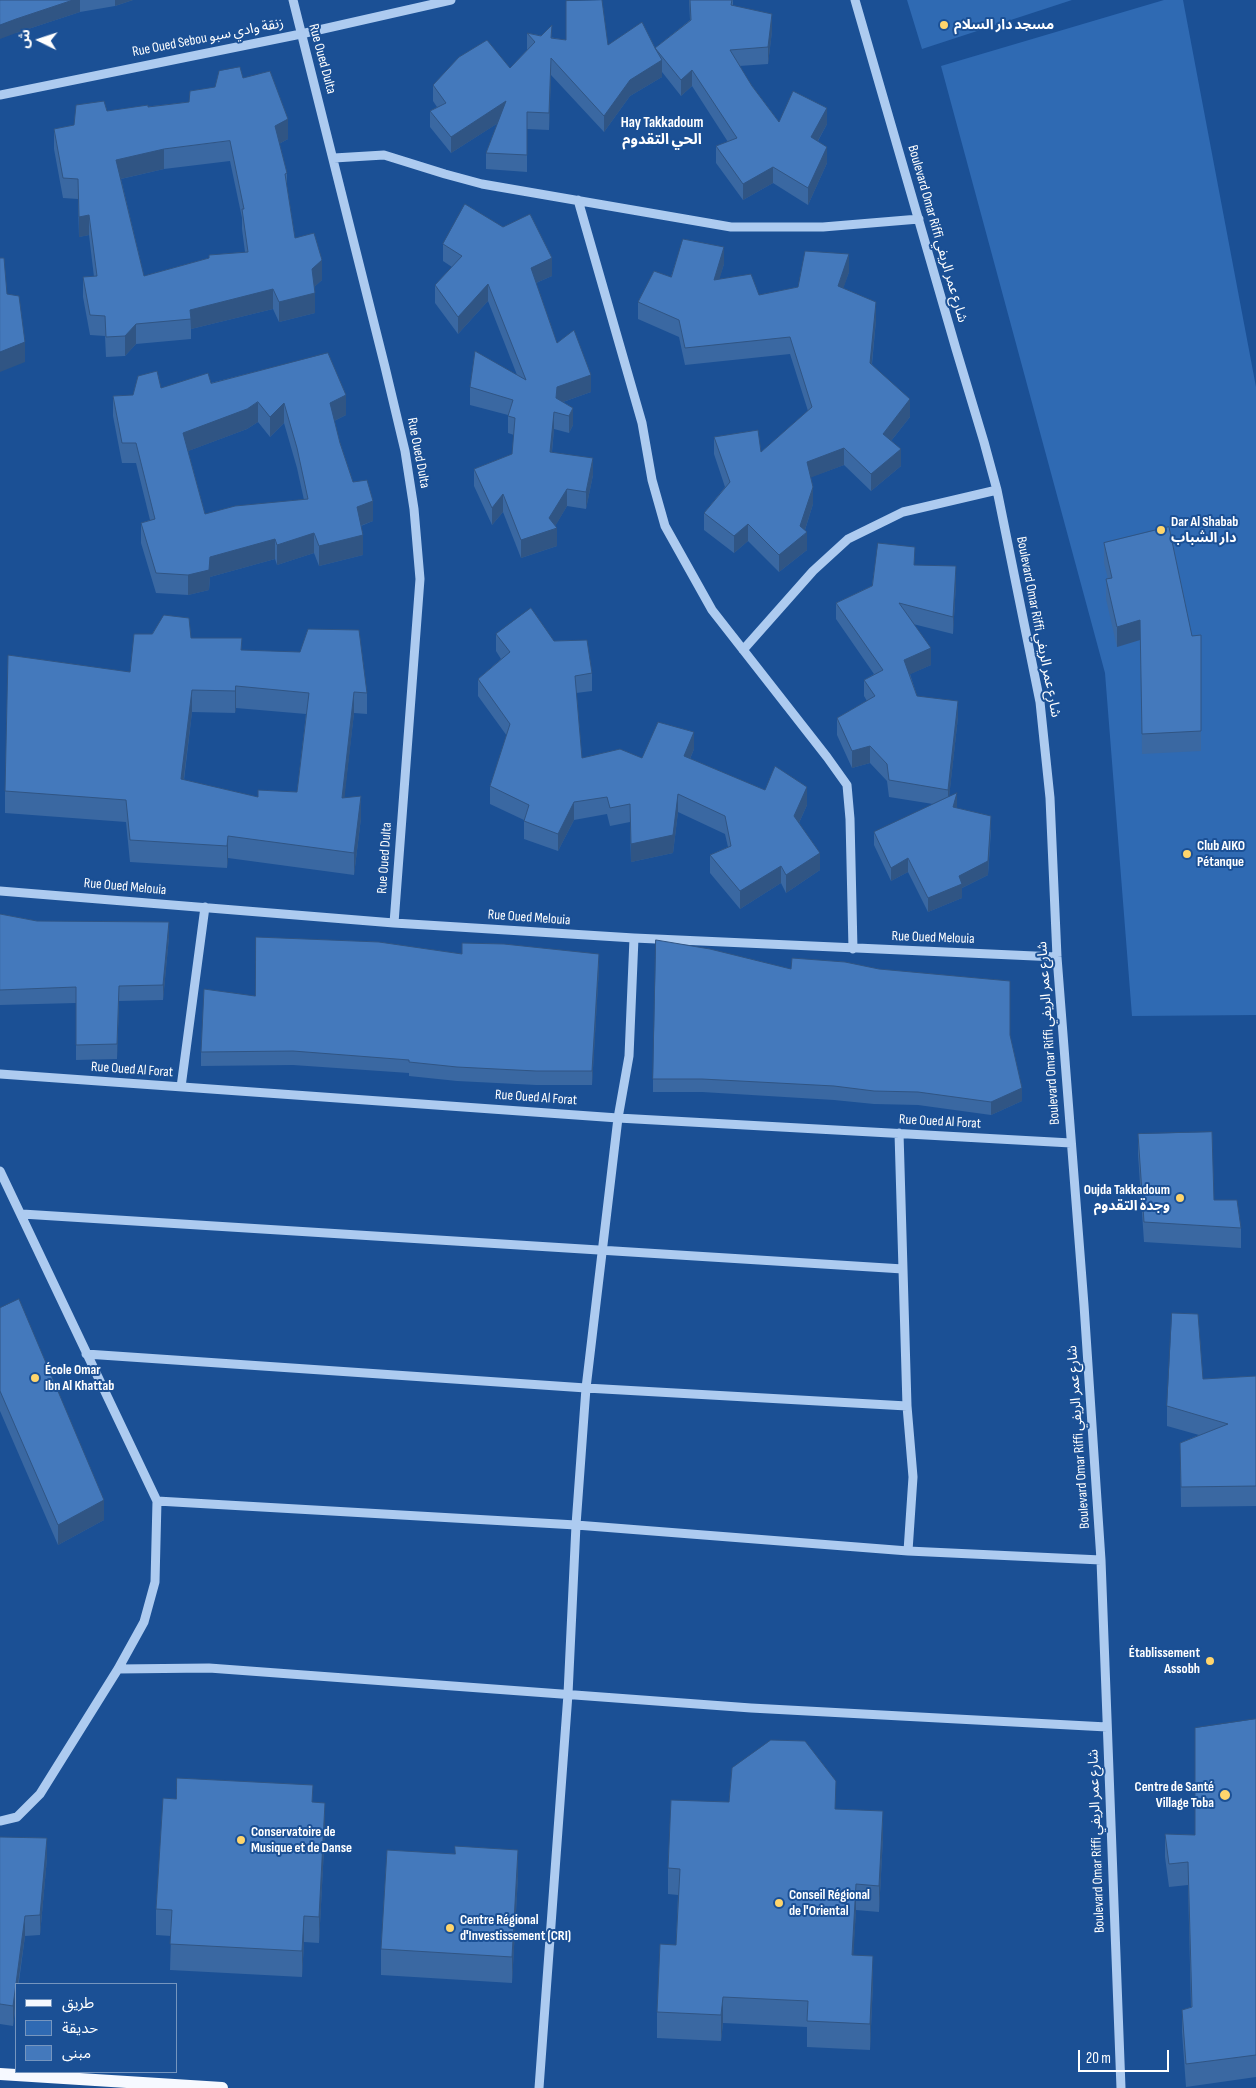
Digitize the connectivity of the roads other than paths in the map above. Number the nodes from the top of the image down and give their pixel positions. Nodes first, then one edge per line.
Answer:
1 (293, 0) edge
2 (451, 0) edge
3 (855, 0) edge
4 (302, 34) junction
5 (0, 95) edge
6 (334, 158) junction
7 (578, 200) junction
8 (919, 219) junction
9 (996, 490) junction
10 (743, 650) junction
11 (0, 891) edge
12 (205, 907) junction
13 (394, 923) junction
14 (634, 938) junction
15 (854, 948) junction
16 (1057, 957) junction
17 (0, 1074) edge
18 (181, 1087) junction
19 (618, 1118) junction
20 (899, 1134) junction
21 (1071, 1143) junction
22 (0, 1171) edge
23 (22, 1214) junction
24 (602, 1250) junction
25 (903, 1269) junction
26 (86, 1354) junction
27 (586, 1388) junction
28 (907, 1406) junction
29 (157, 1501) junction
30 (576, 1525) junction
31 (908, 1552) junction
32 (1101, 1560) junction
33 (118, 1669) junction
34 (568, 1694) junction
35 (1107, 1727) junction
36 (0, 1821) edge
37 (0, 2074) edge
38 (222, 2088) edge
39 (539, 2088) edge
40 (1121, 2088) edge

1 - 4 street, Rue Oued Dulta
2 - 4 street, Rue Oued Sebou زنقة وادي سبو
3 - 8 street, Boulevard Omar Riffi شارع عمر الريفي
4 - 5 street, Rue Oued Sebou زنقة وادي سبو
4 - 6 street, Rue Oued Dulta
6 - 7 street
6 - 13 street, Rue Oued Dulta
7 - 8 street
7 - 10 street
8 - 9 street, Boulevard Omar Riffi شارع عمر الريفي
9 - 10 street
9 - 16 street, Boulevard Omar Riffi شارع عمر الريفي
10 - 15 street
11 - 12 street, Rue Oued Melouia
12 - 13 street, Rue Oued Melouia
12 - 18 street
13 - 14 street, Rue Oued Melouia
14 - 15 street, Rue Oued Melouia
14 - 19 street
15 - 16 street, Rue Oued Melouia
16 - 21 street, Boulevard Omar Riffi شارع عمر الريفي
17 - 18 street, Rue Oued Al Forat
18 - 19 street, Rue Oued Al Forat
19 - 20 street, Rue Oued Al Forat
19 - 24 street
20 - 21 street, Rue Oued Al Forat
20 - 25 street
21 - 32 street, Boulevard Omar Riffi شارع عمر الريفي
22 - 23 street
23 - 24 street
23 - 26 street
24 - 25 street
24 - 27 street
25 - 28 street
26 - 27 street
26 - 29 street
27 - 28 street
27 - 30 street
28 - 31 street
29 - 30 street
29 - 33 street
30 - 31 street
30 - 34 street
31 - 32 street
32 - 35 street, Boulevard Omar Riffi شارع عمر الريفي
33 - 34 street
33 - 36 street
34 - 35 street
34 - 39 street
35 - 40 street, Boulevard Omar Riffi شارع عمر الريفي
37 - 38 main road

